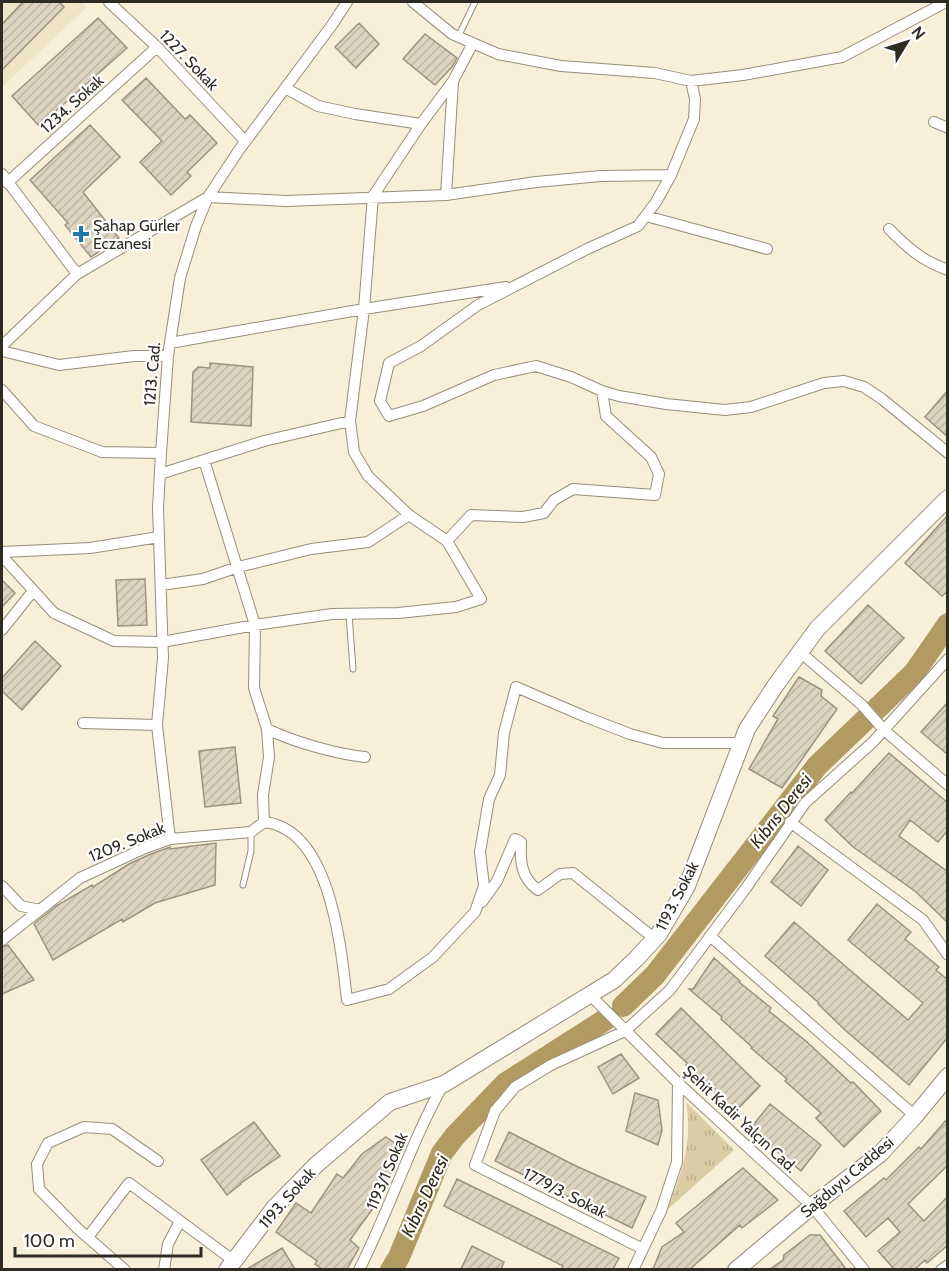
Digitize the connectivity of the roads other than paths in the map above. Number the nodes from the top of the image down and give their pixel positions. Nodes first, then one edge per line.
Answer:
1 (109, 2) edge
2 (347, 2) edge
3 (413, 2) edge
4 (476, 2) edge
5 (946, 2) edge
6 (935, 4) edge
7 (458, 37) junction
8 (474, 43) junction
9 (157, 47) junction
10 (453, 81) junction
11 (691, 81) junction
12 (285, 88) junction
13 (934, 122) dead end
14 (421, 124) junction
15 (948, 128) edge
16 (245, 141) junction
17 (671, 175) junction
18 (4, 179) edge
19 (446, 195) junction
20 (373, 196) junction
21 (208, 197) junction
22 (646, 216) junction
23 (889, 229) dead end
24 (767, 249) dead end
25 (948, 270) edge
26 (78, 274) junction
27 (515, 285) junction
28 (364, 309) junction
29 (170, 343) junction
30 (2, 349) edge
31 (168, 356) junction
32 (2, 390) edge
33 (602, 391) junction
34 (350, 421) junction
35 (161, 453) junction
36 (948, 453) edge
37 (204, 460) junction
38 (160, 474) junction
39 (948, 498) edge
40 (409, 515) junction
41 (159, 537) junction
42 (447, 541) junction
43 (2, 554) edge
44 (238, 567) junction
45 (161, 585) junction
46 (33, 591) junction
47 (349, 614) junction
48 (255, 625) junction
49 (2, 630) edge
50 (162, 642) junction
51 (800, 652) junction
52 (948, 658) edge
53 (353, 669) dead end
54 (83, 723) dead end
55 (157, 725) junction
56 (267, 729) junction
57 (883, 729) junction
58 (742, 743) junction
59 (365, 757) dead end
60 (948, 785) edge
61 (264, 822) junction
62 (790, 822) junction
63 (251, 832) junction
64 (170, 838) junction
65 (243, 885) dead end
66 (2, 886) edge
67 (40, 910) junction
68 (475, 912) junction
69 (710, 936) junction
70 (655, 939) junction
71 (2, 940) edge
72 (948, 955) edge
73 (590, 995) junction
74 (625, 1030) junction
75 (948, 1076) edge
76 (678, 1083) junction
77 (444, 1084) junction
78 (915, 1116) junction
79 (158, 1161) dead end
80 (812, 1206) junction
81 (180, 1221) junction
82 (88, 1237) junction
83 (643, 1249) junction
84 (230, 1265) edge
85 (948, 1265) edge
86 (125, 1269) edge
87 (164, 1269) edge
88 (359, 1269) edge
89 (633, 1269) edge
90 (736, 1269) edge
91 (864, 1269) edge
92 (941, 1269) edge

1 - 9 street, 1227. Sokak
2 - 12 street, 1213. Cad.
3 - 7 street
4 - 7 lane
5 - 6 street
6 - 11 street
7 - 8 street
8 - 10 street
8 - 11 street
9 - 16 street, 1227. Sokak
9 - 18 street, 1234. Sokak
10 - 14 street
10 - 19 street
11 - 17 street
12 - 14 street
12 - 16 street, 1213. Cad.
13 - 15 street
14 - 20 street
16 - 21 street, 1213. Cad.
17 - 19 street
17 - 22 street
18 - 26 street
19 - 20 street
20 - 21 street
20 - 28 street
21 - 26 street
21 - 29 street, 1213. Cad.
22 - 24 street
22 - 27 street
23 - 25 street
26 - 30 street
27 - 28 street
27 - 33 street
28 - 29 street
28 - 34 street
29 - 31 street, 1213. Cad.
30 - 31 street
31 - 35 street, 1213. Cad.
32 - 35 street
33 - 36 street
33 - 42 street
34 - 37 street
34 - 40 street
35 - 38 street, 1213. Cad.
37 - 38 street
37 - 44 street
38 - 41 street, 1213. Cad.
39 - 51 street, 1193. Sokak
40 - 42 street
40 - 44 street
41 - 43 street
41 - 45 street, 1213. Cad.
42 - 47 street
43 - 46 street
44 - 45 street
44 - 48 street
45 - 50 street, 1213. Cad.
46 - 49 street
46 - 50 street
47 - 48 street
47 - 53 lane
48 - 50 street
48 - 56 street
50 - 55 street, 1213. Cad.
51 - 57 street
51 - 58 street, 1193. Sokak
52 - 57 street
54 - 55 street
55 - 64 street, 1213. Cad.
56 - 59 street
56 - 61 street
57 - 60 street
57 - 62 street
58 - 68 street
58 - 70 street, 1193. Sokak
61 - 63 street
61 - 68 street
62 - 69 street
62 - 72 street
63 - 64 street, 1209. Sokak
63 - 65 lane
64 - 67 street, 1209. Sokak
66 - 67 street
67 - 71 street, 1209. Sokak
68 - 70 street
69 - 74 street
69 - 78 street
70 - 73 street, 1193. Sokak
73 - 74 street, Şehit Kadir Yalçın Cad.
73 - 77 street, 1193. Sokak
74 - 76 street, Şehit Kadir Yalçın Cad.
74 - 83 street, 1779/3. Sokak
75 - 78 street, Sağduyu Caddesi
76 - 80 street, Şehit Kadir Yalçın Cad.
76 - 83 street
77 - 84 street, 1193. Sokak
77 - 88 street, 1193/1 Sokak
78 - 80 street, Sağduyu Caddesi
79 - 82 street
80 - 90 street, Sağduyu Caddesi
80 - 91 street, Şehit Kadir Yalçın Cad.
81 - 82 street
81 - 84 street
81 - 87 street
82 - 86 street
83 - 89 street
85 - 92 street

